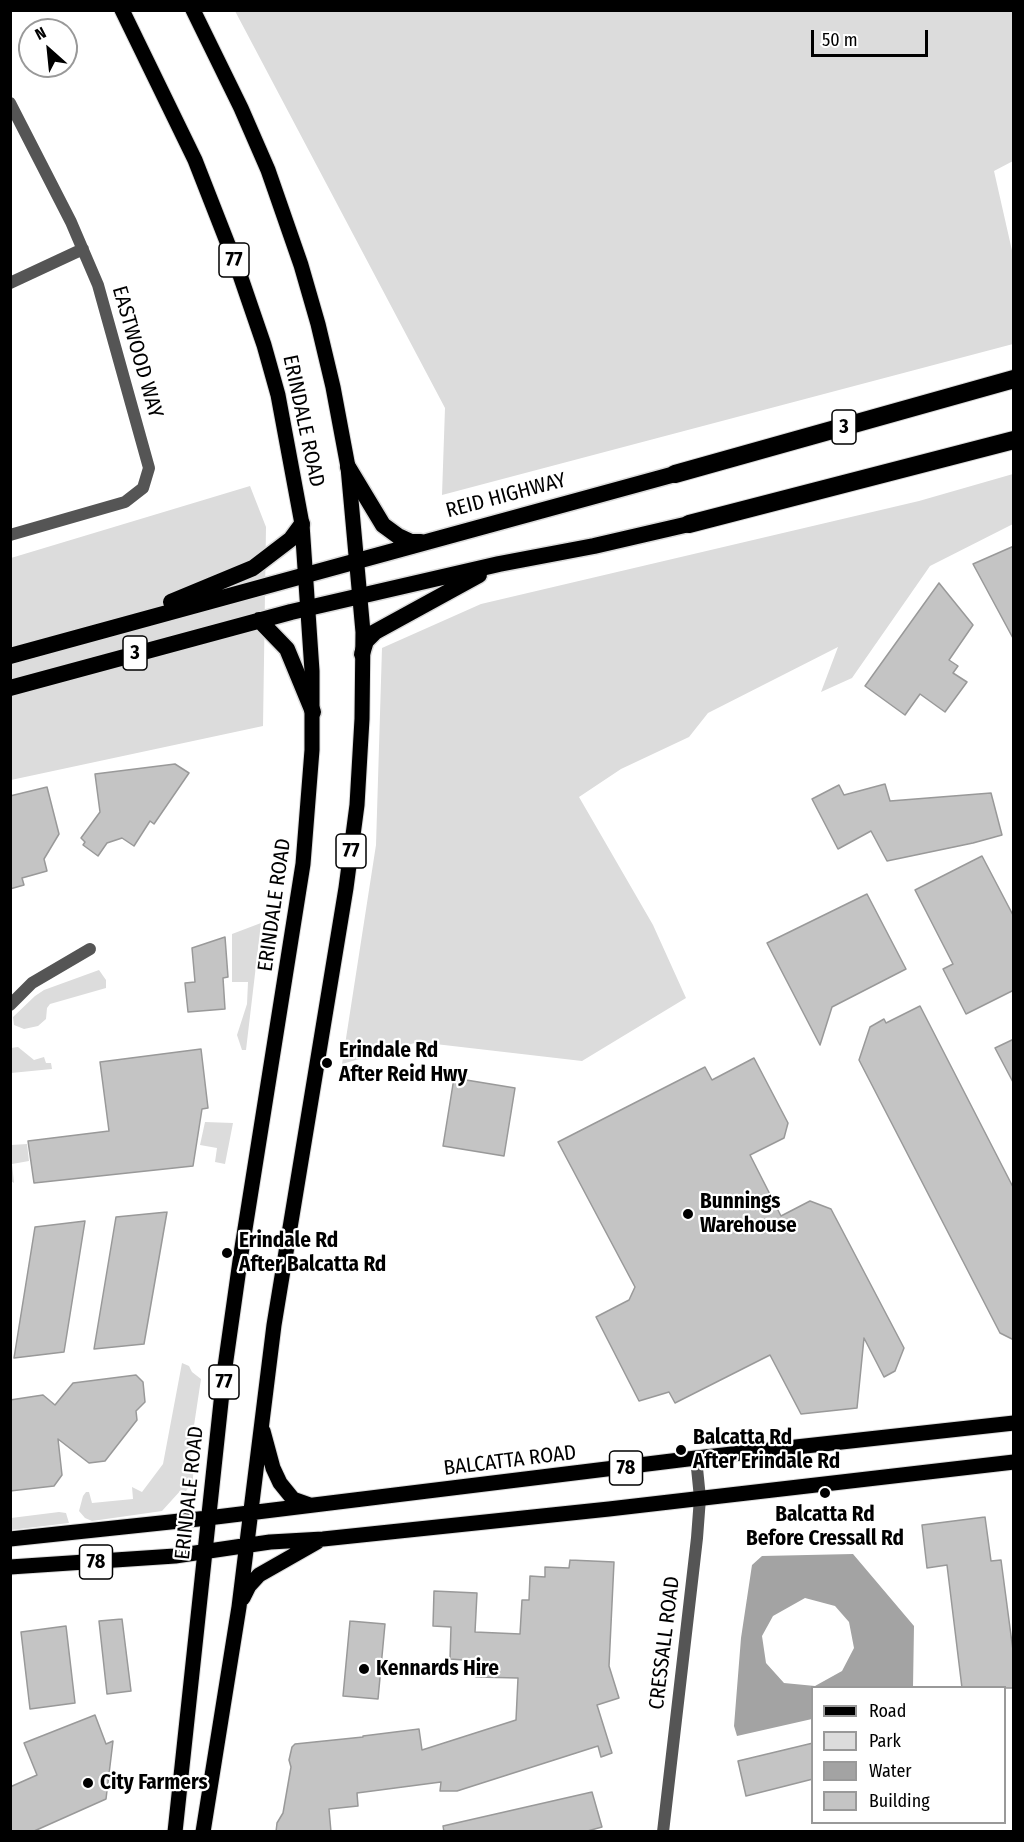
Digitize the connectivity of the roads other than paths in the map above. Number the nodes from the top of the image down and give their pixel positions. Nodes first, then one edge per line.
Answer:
1 (122, 10) edge
2 (194, 10) edge
3 (10, 103) edge
4 (83, 249) junction
5 (10, 283) edge
6 (1014, 379) edge
7 (1014, 440) edge
8 (348, 467) junction
9 (675, 474) joint
10 (302, 524) junction
11 (689, 524) joint
12 (10, 535) edge
13 (421, 543) junction
14 (356, 562) junction
15 (499, 564) junction
16 (307, 575) junction
17 (360, 595) junction
18 (309, 607) junction
19 (259, 620) junction
20 (115, 626) junction
21 (362, 654) junction
22 (10, 656) edge
23 (10, 688) edge
24 (313, 712) junction
25 (90, 949) dead end
26 (10, 1005) edge
27 (1014, 1423) edge
28 (261, 1425) junction
29 (696, 1458) junction
30 (1014, 1462) edge
31 (700, 1498) junction
32 (310, 1506) junction
33 (250, 1513) junction
34 (208, 1518) junction
35 (10, 1539) edge
36 (323, 1539) junction
37 (246, 1545) junction
38 (205, 1552) junction
39 (10, 1567) edge
40 (239, 1607) junction
41 (175, 1832) edge
42 (203, 1832) edge
43 (663, 1832) edge

1 - 10 main road, ERINDALE ROAD / 77
2 - 8 main road, ERINDALE ROAD / 77
3 - 4 street, EASTWOOD WAY
4 - 5 street
4 - 12 street, EASTWOOD WAY
6 - 9 highway, REID HIGHWAY / 3
7 - 11 highway, 3
8 - 13 highway
8 - 14 main road, ERINDALE ROAD / 77
9 - 13 highway, REID HIGHWAY / 3
10 - 16 main road, ERINDALE ROAD / 77
10 - 20 highway
11 - 15 highway, 3
13 - 14 highway, REID HIGHWAY / 3
14 - 16 highway, REID HIGHWAY / 3
14 - 17 main road, ERINDALE ROAD / 77
15 - 17 highway, 3
15 - 21 highway
16 - 18 main road, ERINDALE ROAD / 77
16 - 20 highway, REID HIGHWAY / 3
17 - 18 highway, 3
17 - 21 main road, ERINDALE ROAD / 77
18 - 19 highway, 3
18 - 24 main road, ERINDALE ROAD / 77
19 - 23 highway, 3
19 - 24 highway
20 - 22 highway, REID HIGHWAY / 3
21 - 28 main road, ERINDALE ROAD / 77
24 - 34 main road, ERINDALE ROAD / 77
25 - 26 street
27 - 29 main road, BALCATTA ROAD / 78
28 - 32 main road
28 - 33 main road, ERINDALE ROAD / 77
29 - 31 street, CRESSALL ROAD
29 - 32 main road, BALCATTA ROAD / 78
30 - 31 main road, 78
31 - 36 main road, 78
31 - 43 street, CRESSALL ROAD
32 - 33 main road, BALCATTA ROAD / 78
33 - 34 main road, BALCATTA ROAD / 78
33 - 37 main road, ERINDALE ROAD / 77
34 - 35 main road, BALCATTA ROAD
34 - 38 main road, ERINDALE ROAD / 77
36 - 37 main road, 78
36 - 40 main road
37 - 38 main road, 78
37 - 40 main road, ERINDALE ROAD / 77
38 - 39 main road, 78
38 - 41 main road, ERINDALE ROAD / 77
40 - 42 main road, ERINDALE ROAD / 77

